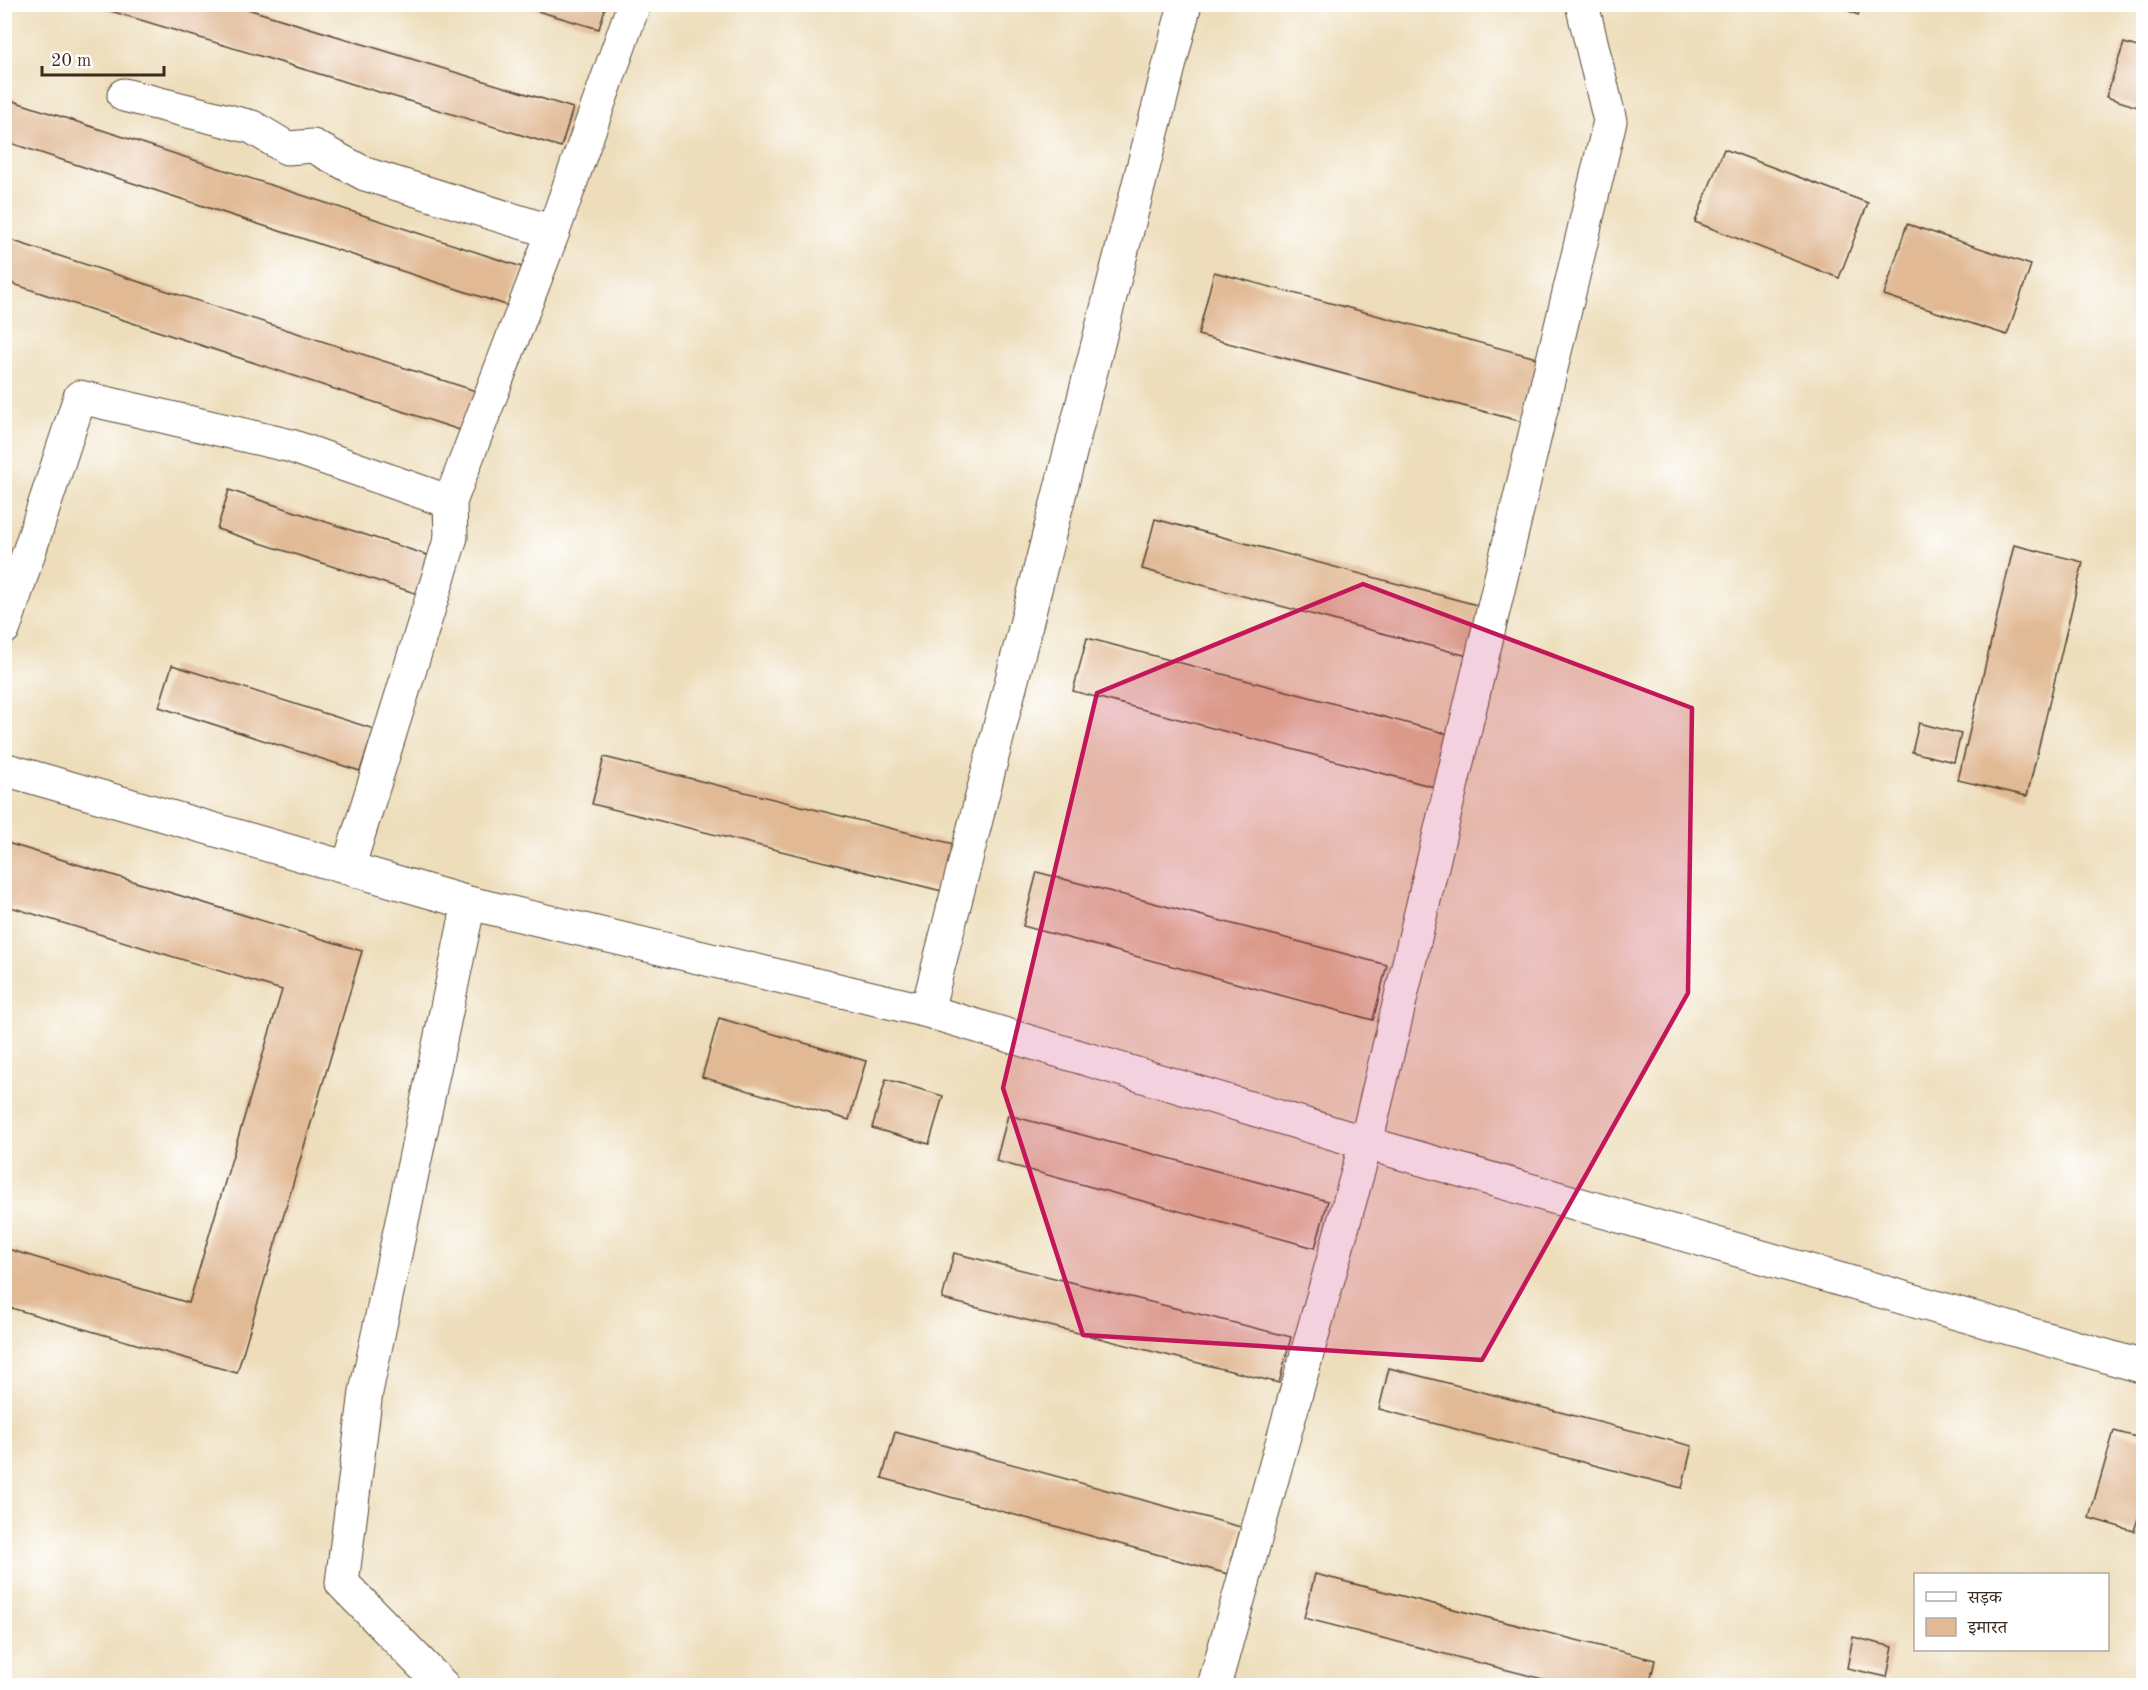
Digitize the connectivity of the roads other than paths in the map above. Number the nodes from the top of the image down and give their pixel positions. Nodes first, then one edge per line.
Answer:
1 (634, 4) edge
2 (1185, 4) edge
3 (1582, 4) edge
4 (124, 95) dead end
5 (553, 232) junction
6 (450, 502) junction
7 (4, 628) edge
8 (4, 769) edge
9 (348, 868) junction
10 (469, 903) junction
11 (927, 1011) junction
12 (1366, 1143) junction
13 (2144, 1366) edge
14 (443, 1686) edge
15 (1214, 1686) edge

1 - 5 street
2 - 11 street
3 - 12 street
4 - 5 street
5 - 6 street
6 - 7 street
6 - 9 street
8 - 9 street
9 - 10 street
10 - 11 street
10 - 14 street
11 - 12 street
12 - 13 street
12 - 15 street

